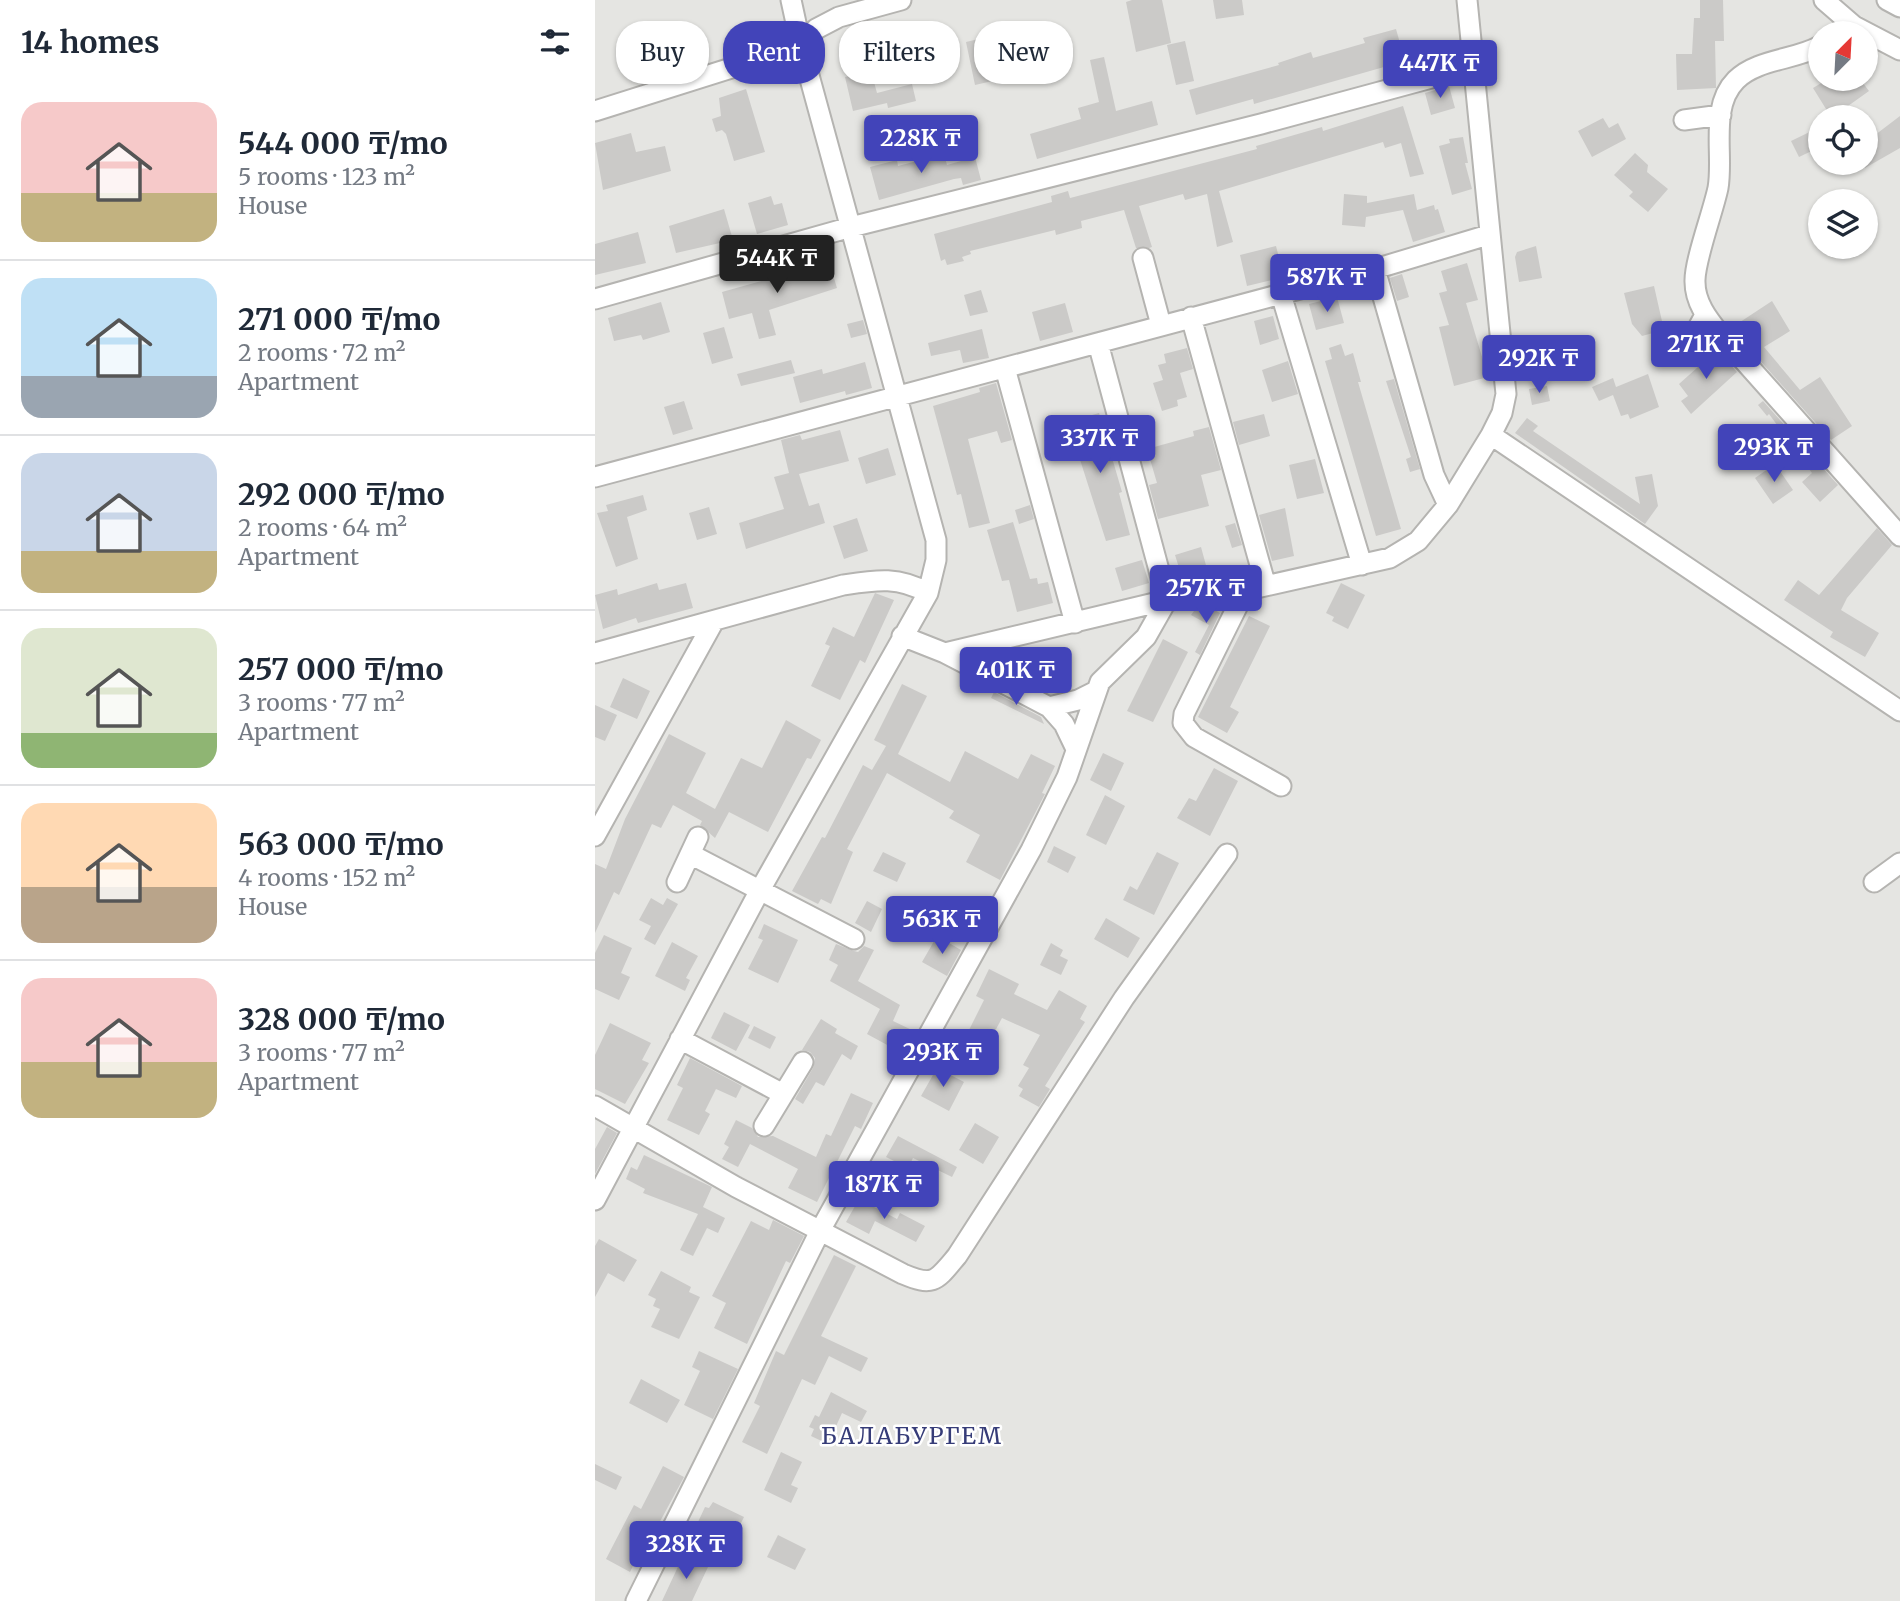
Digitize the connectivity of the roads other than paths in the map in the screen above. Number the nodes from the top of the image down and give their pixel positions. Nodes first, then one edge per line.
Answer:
1 (791, 0) edge
2 (901, 0) edge
3 (1467, 0) edge
4 (1824, 0) edge
5 (1887, 0) edge
6 (1900, 7) edge
7 (796, 21) edge
8 (1841, 21) edge
9 (825, 24) edge
10 (1878, 41) edge
11 (1808, 50) edge
12 (1900, 50) edge
13 (1472, 67) junction
14 (723, 71) edge
15 (811, 84) edge
16 (595, 111) edge
17 (1721, 115) junction
18 (1684, 120) dead end
19 (851, 227) junction
20 (1488, 235) junction
21 (1143, 258) dead end
22 (1375, 270) junction
23 (1281, 295) junction
24 (595, 299) edge
25 (1705, 315) junction
26 (1191, 317) junction
27 (1161, 326) junction
28 (1098, 343) junction
29 (1684, 353) dead end
30 (1005, 368) junction
31 (898, 396) junction
32 (1491, 435) junction
33 (595, 477) edge
34 (1448, 505) junction
35 (1900, 536) edge
36 (1362, 565) junction
37 (1265, 583) junction
38 (1245, 591) junction
39 (928, 593) junction
40 (1167, 600) junction
41 (714, 621) junction
42 (1075, 623) junction
43 (902, 636) junction
44 (595, 653) edge
45 (945, 653) junction
46 (1096, 691) junction
47 (1049, 706) junction
48 (1900, 711) edge
49 (1076, 750) junction
50 (1281, 786) dead end
51 (595, 836) edge
52 (1227, 854) dead end
53 (1900, 863) edge
54 (677, 882) dead end
55 (1874, 882) dead end
56 (760, 890) junction
57 (854, 939) dead end
58 (680, 1039) junction
59 (803, 1062) dead end
60 (783, 1094) junction
61 (595, 1106) edge
62 (633, 1125) junction
63 (764, 1126) dead end
64 (595, 1200) edge
65 (821, 1230) junction
66 (636, 1601) edge

1 - 7 street
2 - 9 street
3 - 13 street
4 - 8 street
5 - 6 street
10 - 12 street
11 - 17 street
13 - 19 street
13 - 20 street
14 - 16 street
15 - 19 street
17 - 18 street
17 - 25 street
19 - 24 street
19 - 31 street
20 - 22 street
20 - 32 street
21 - 27 street
22 - 23 street
22 - 34 street
23 - 26 street
23 - 36 street
25 - 29 street
25 - 35 street
26 - 27 street
26 - 37 street
27 - 28 street
28 - 30 street
28 - 40 street
30 - 31 street
30 - 42 street
31 - 33 street
31 - 39 street
32 - 34 street
32 - 48 street
34 - 36 street
36 - 37 street
37 - 38 street
38 - 40 street
38 - 50 street
39 - 41 street
39 - 43 street
40 - 42 street
40 - 46 street
41 - 44 street
41 - 51 street
42 - 45 street
43 - 45 street
43 - 56 street
45 - 47 street
46 - 47 street
46 - 49 street
47 - 49 street
49 - 65 street
52 - 65 street
53 - 55 street
54 - 56 street
56 - 57 street
56 - 58 street
58 - 60 street
58 - 62 street
59 - 60 street
60 - 63 street
61 - 62 street
62 - 64 street
62 - 65 street
65 - 66 street

